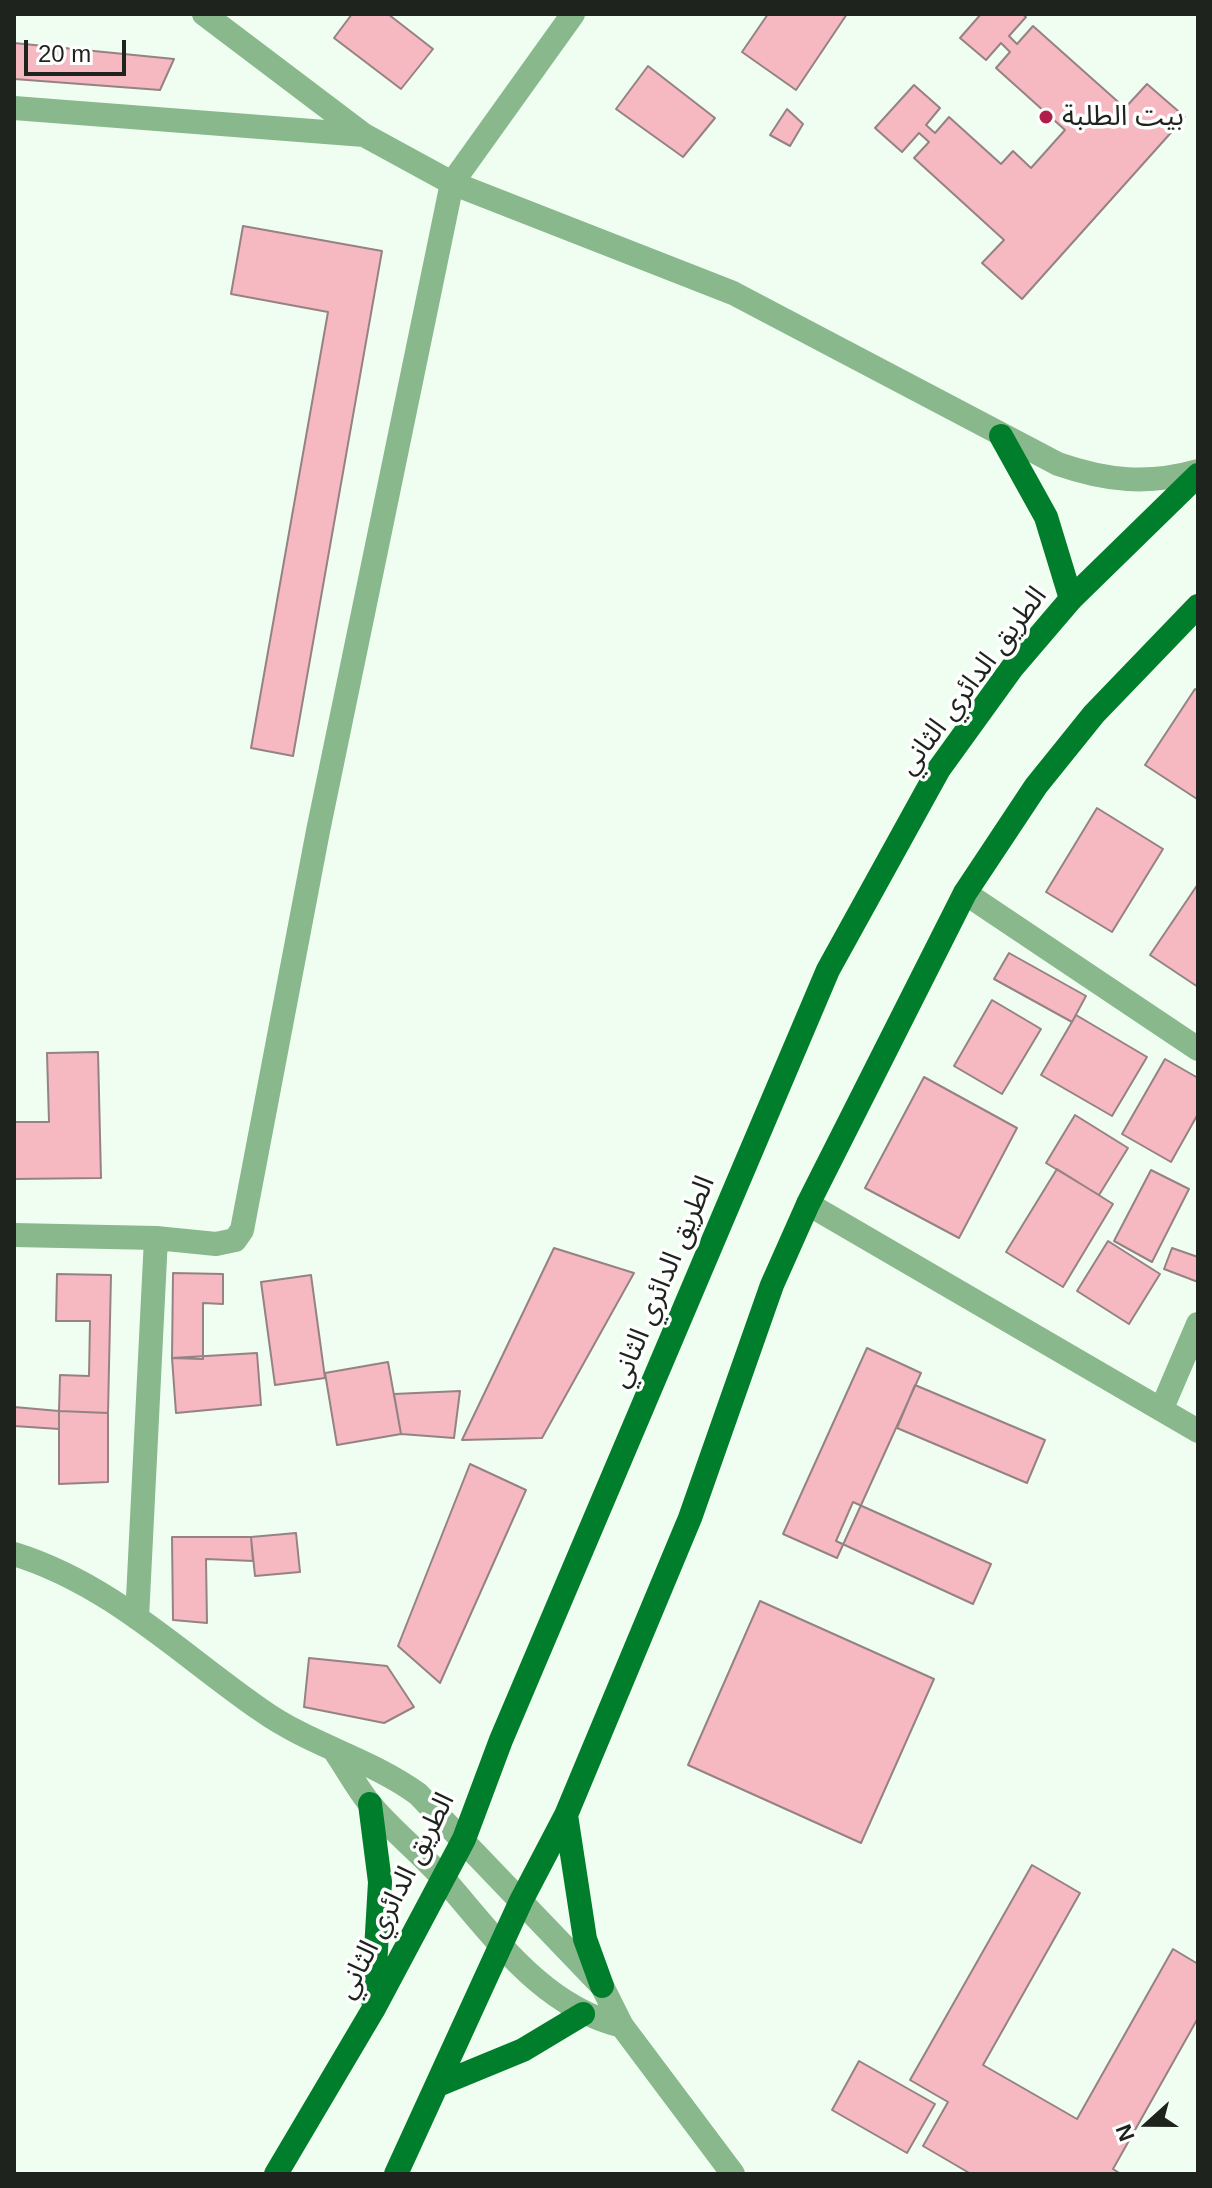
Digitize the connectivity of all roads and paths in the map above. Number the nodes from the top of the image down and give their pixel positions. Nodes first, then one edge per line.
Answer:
1 (204, 14) edge
2 (573, 14) edge
3 (14, 108) edge
4 (364, 135) junction
5 (452, 183) junction
6 (1001, 436) junction
7 (1198, 473) edge
8 (1071, 599) junction
9 (1194, 615) edge
10 (965, 893) junction
11 (1198, 1049) edge
12 (808, 1204) junction
13 (14, 1235) edge
14 (156, 1238) junction
15 (1198, 1324) edge
16 (1162, 1408) junction
17 (1198, 1431) edge
18 (14, 1554) edge
19 (137, 1618) junction
20 (336, 1753) junction
21 (370, 1804) junction
22 (566, 1815) junction
23 (464, 1839) junction
24 (443, 1878) junction
25 (521, 1901) junction
26 (500, 1946) junction
27 (602, 1986) junction
28 (373, 2010) junction
29 (583, 2014) junction
30 (622, 2026) junction
31 (438, 2085) junction
32 (276, 2174) edge
33 (396, 2174) edge
34 (733, 2174) edge

1 - 4 street
2 - 5 street
3 - 4 street
4 - 5 street
5 - 6 street
5 - 14 street
6 - 7 street
6 - 8 main road
7 - 8 main road, الطريق الدائري الثاني
8 - 23 main road, الطريق الدائري الثاني
9 - 10 main road
10 - 11 street
10 - 12 main road
12 - 16 street
12 - 22 main road
13 - 14 street
14 - 19 street
15 - 16 street
16 - 17 street
18 - 19 street
19 - 20 street
20 - 21 street
20 - 23 street
21 - 24 street
21 - 28 main road
22 - 25 main road
22 - 27 main road
23 - 24 main road, الطريق الدائري الثاني
23 - 25 street
24 - 26 street
24 - 28 main road, الطريق الدائري الثاني
25 - 26 main road
25 - 27 street
26 - 29 street
26 - 31 main road
27 - 30 street
28 - 32 main road, الطريق الدائري الثاني
29 - 30 street
29 - 31 main road
30 - 34 street
31 - 33 main road

